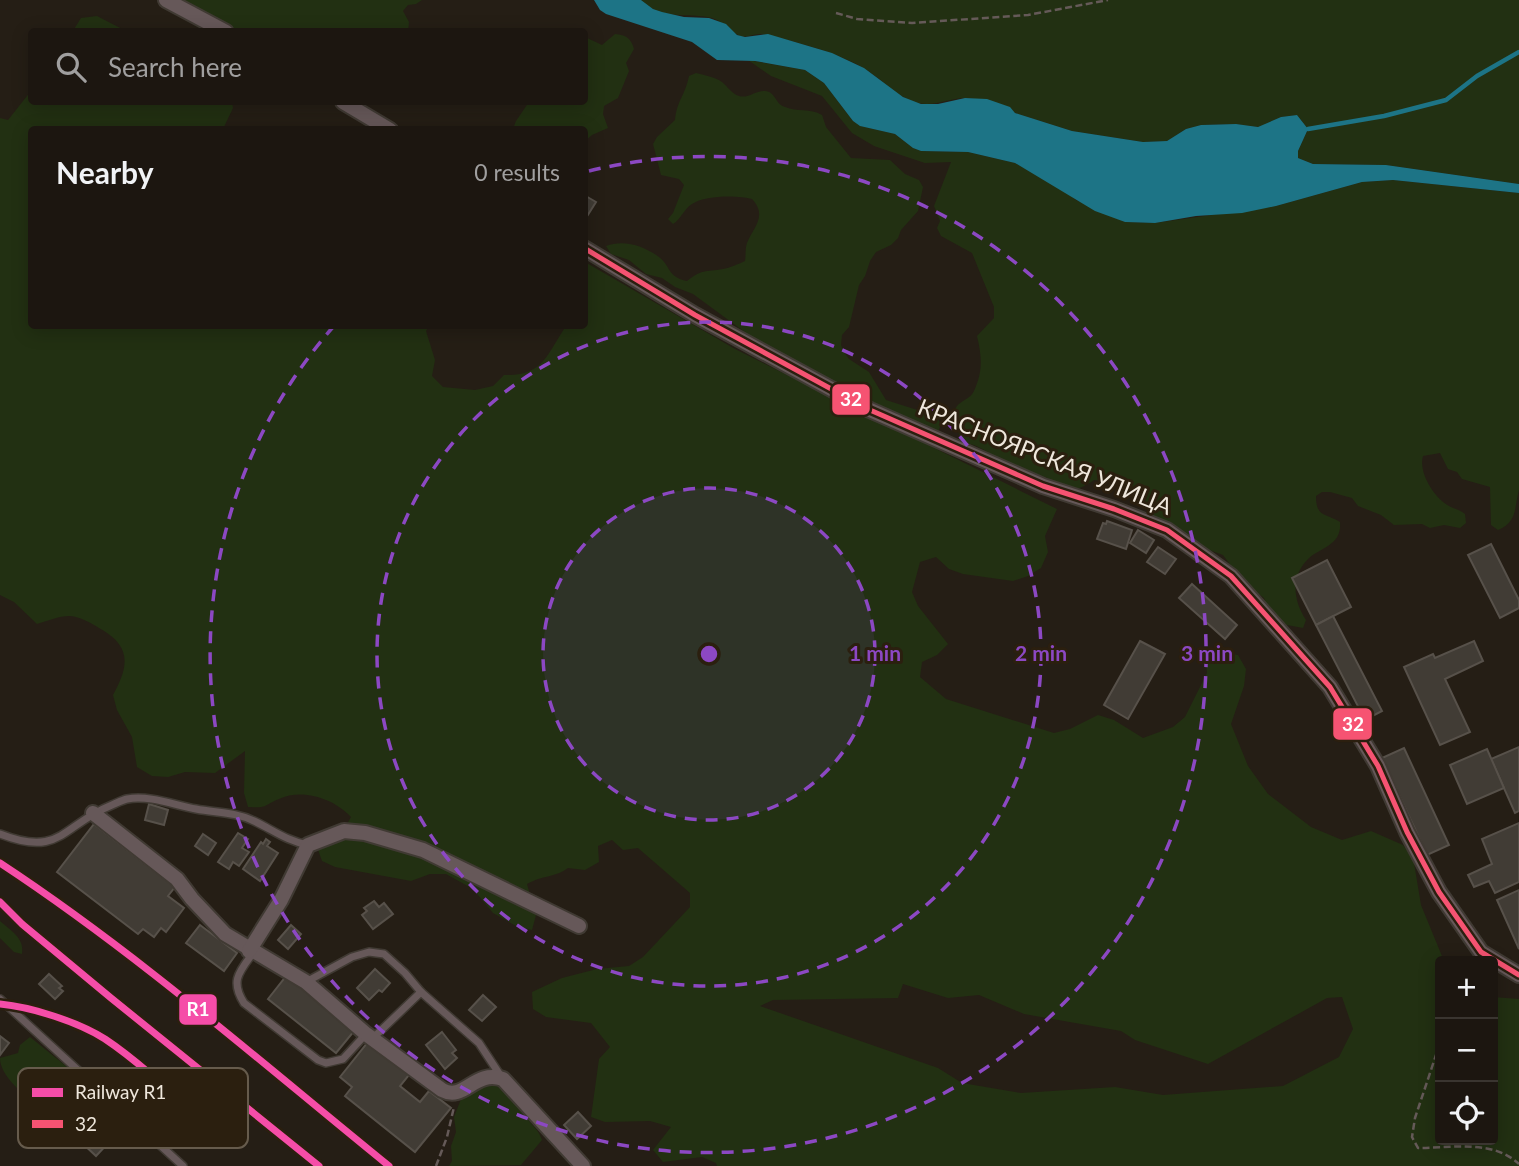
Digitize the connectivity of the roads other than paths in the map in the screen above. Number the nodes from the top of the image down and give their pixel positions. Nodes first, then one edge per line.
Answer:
1 (166, 0) edge
2 (218, 28) edge
3 (348, 105) edge
4 (383, 126) edge
5 (588, 249) edge
6 (93, 813) junction
7 (0, 834) edge
8 (308, 845) junction
9 (579, 926) dead end
10 (251, 952) junction
11 (1519, 975) edge
12 (306, 982) junction
13 (421, 992) junction
14 (0, 999) edge
15 (370, 1036) junction
16 (76, 1068) edge
17 (503, 1079) junction
18 (163, 1148) edge
19 (183, 1166) edge
20 (583, 1166) edge

1 - 2 street
3 - 4 street
5 - 11 street, КРАСНОЯРСКАЯ УЛИЦА
6 - 7 lane
6 - 8 lane
6 - 10 street
8 - 9 street
8 - 10 street
10 - 12 street
10 - 15 lane
12 - 13 lane
12 - 15 street
13 - 15 lane
13 - 17 lane
14 - 16 lane
15 - 17 street
17 - 20 street
18 - 19 lane

